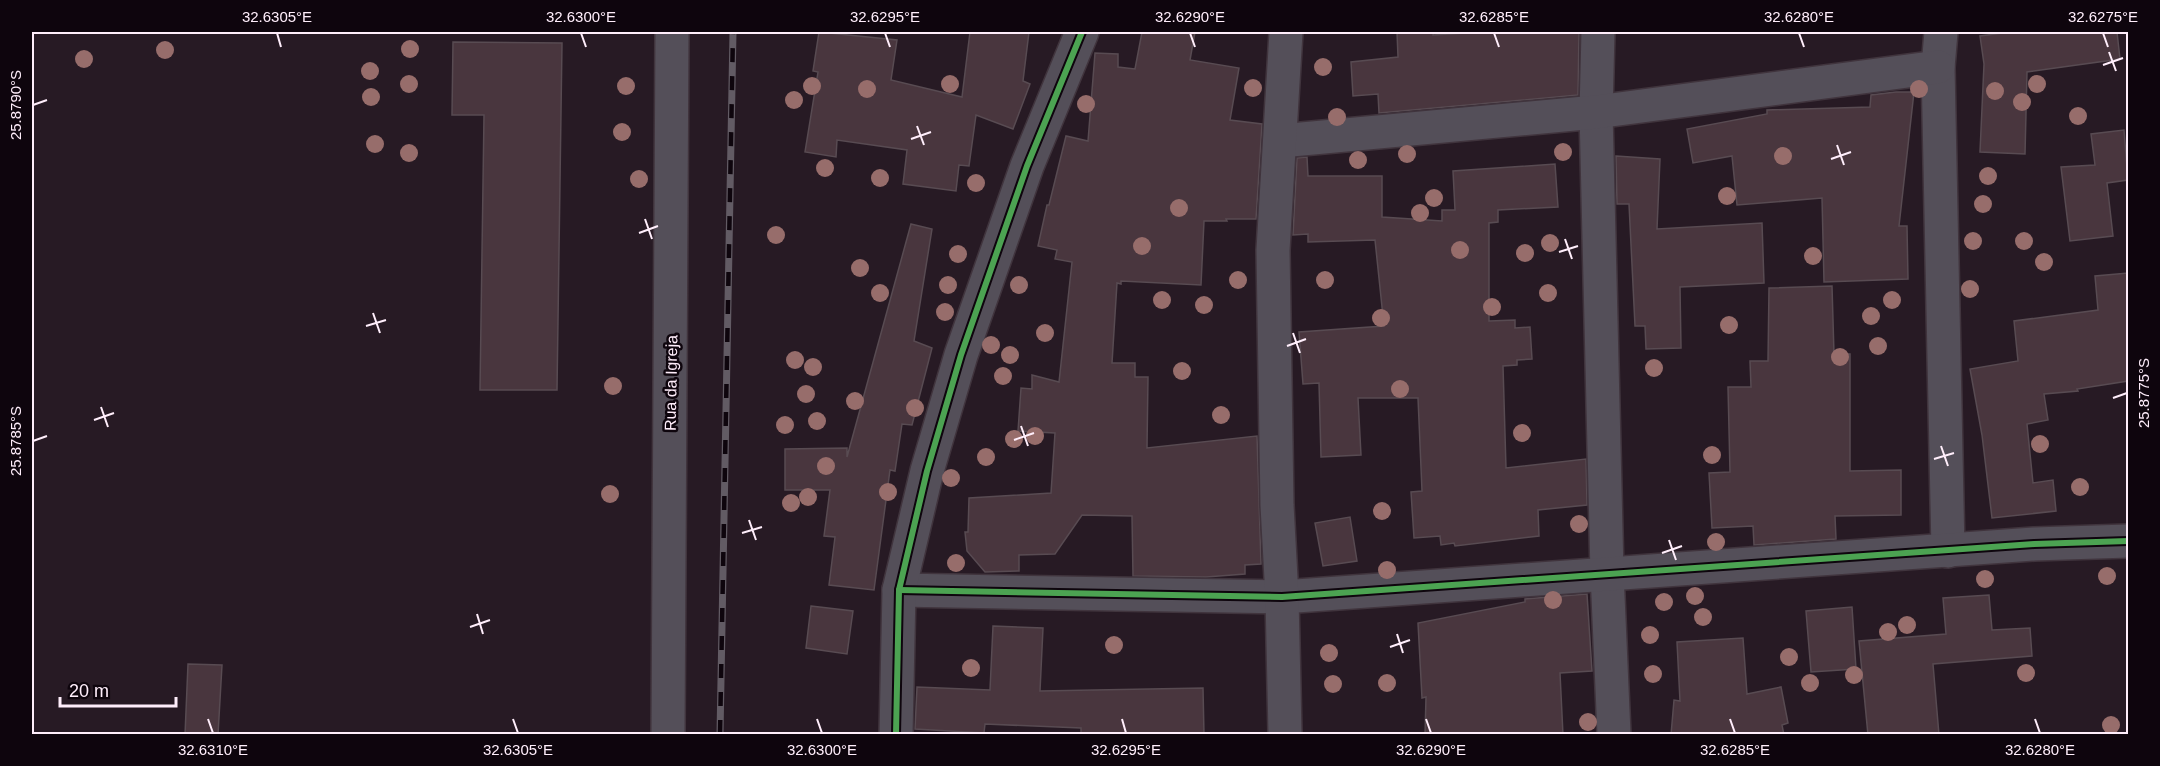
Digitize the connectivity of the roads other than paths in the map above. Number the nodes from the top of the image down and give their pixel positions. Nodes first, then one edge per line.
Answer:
1 (672, 32) edge
2 (1082, 32) edge
3 (1287, 32) edge
4 (1598, 32) edge
5 (1941, 32) edge
6 (1938, 67) junction
7 (1596, 112) junction
8 (1280, 141) junction
9 (2128, 541) edge
10 (1948, 551) junction
11 (1607, 573) junction
12 (899, 590) junction
13 (1282, 597) junction
14 (668, 735) edge
15 (896, 735) edge
16 (1286, 735) edge
17 (1614, 735) edge

1 - 14 street, Rua da Igreja
2 - 12 street
3 - 8 street
4 - 7 street
5 - 6 street
6 - 7 street
6 - 10 street
7 - 8 street
7 - 11 street
8 - 13 street
9 - 10 street
10 - 11 street
11 - 13 street
11 - 17 street
12 - 13 street
12 - 15 street
13 - 16 street

